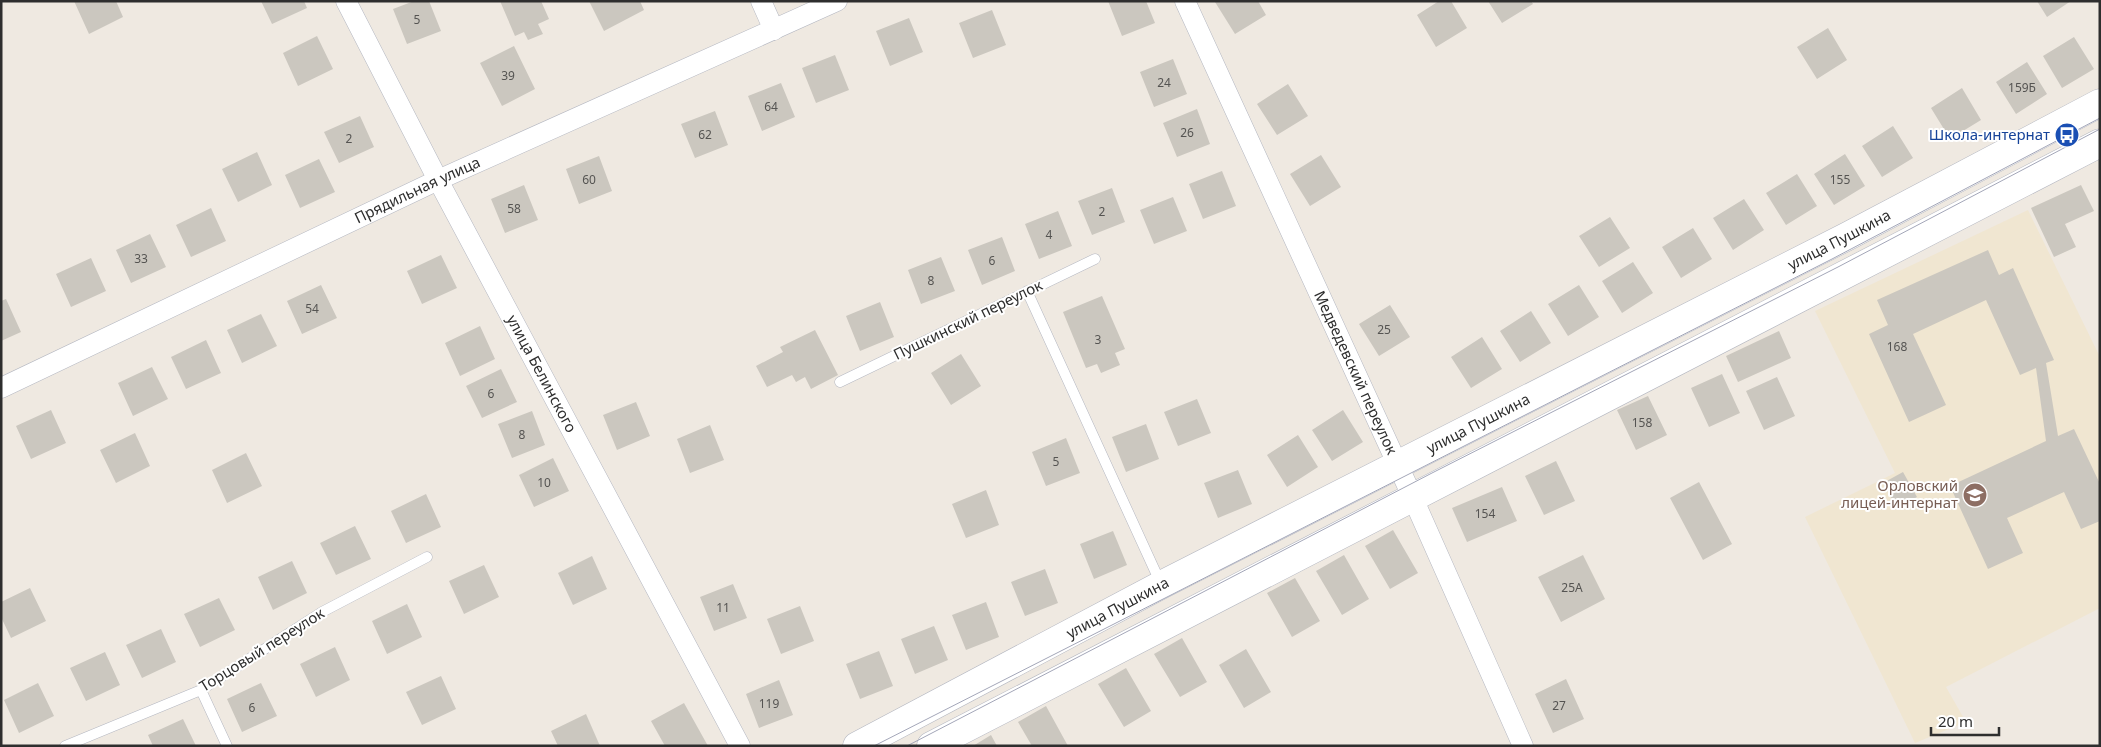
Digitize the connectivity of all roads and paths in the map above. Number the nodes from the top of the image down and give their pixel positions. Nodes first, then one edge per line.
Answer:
1 (346, 1) edge
2 (761, 1) edge
3 (837, 1) edge
4 (1185, 1) edge
5 (774, 30) junction
6 (2100, 103) edge
7 (2100, 143) edge
8 (438, 180) junction
9 (1095, 258) dead end
10 (1027, 291) junction
11 (840, 382) dead end
12 (1, 388) edge
13 (1397, 464) junction
14 (1412, 496) junction
15 (427, 557) dead end
16 (1161, 585) junction
17 (201, 690) junction
18 (65, 746) edge
19 (227, 746) edge
20 (740, 746) edge
21 (857, 746) edge
22 (931, 746) edge
23 (1523, 746) edge

1 - 8 street, улица Белинского
2 - 5 street
3 - 5 street, Прядильная улица
4 - 13 street, Медведевский переулок
5 - 8 street, Прядильная улица
6 - 13 main road, улица Пушкина
7 - 14 main road
8 - 12 street, Прядильная улица
8 - 20 street, улица Белинского
9 - 10 lane, Пушкинский переулок
10 - 11 lane, Пушкинский переулок
10 - 16 lane
13 - 14 street, Медведевский переулок
13 - 16 main road, улица Пушкина
14 - 22 main road
14 - 23 street, Медведевский переулок
15 - 17 lane, Торцовый переулок
16 - 21 main road, улица Пушкина
17 - 18 lane, Торцовый переулок
17 - 19 lane

